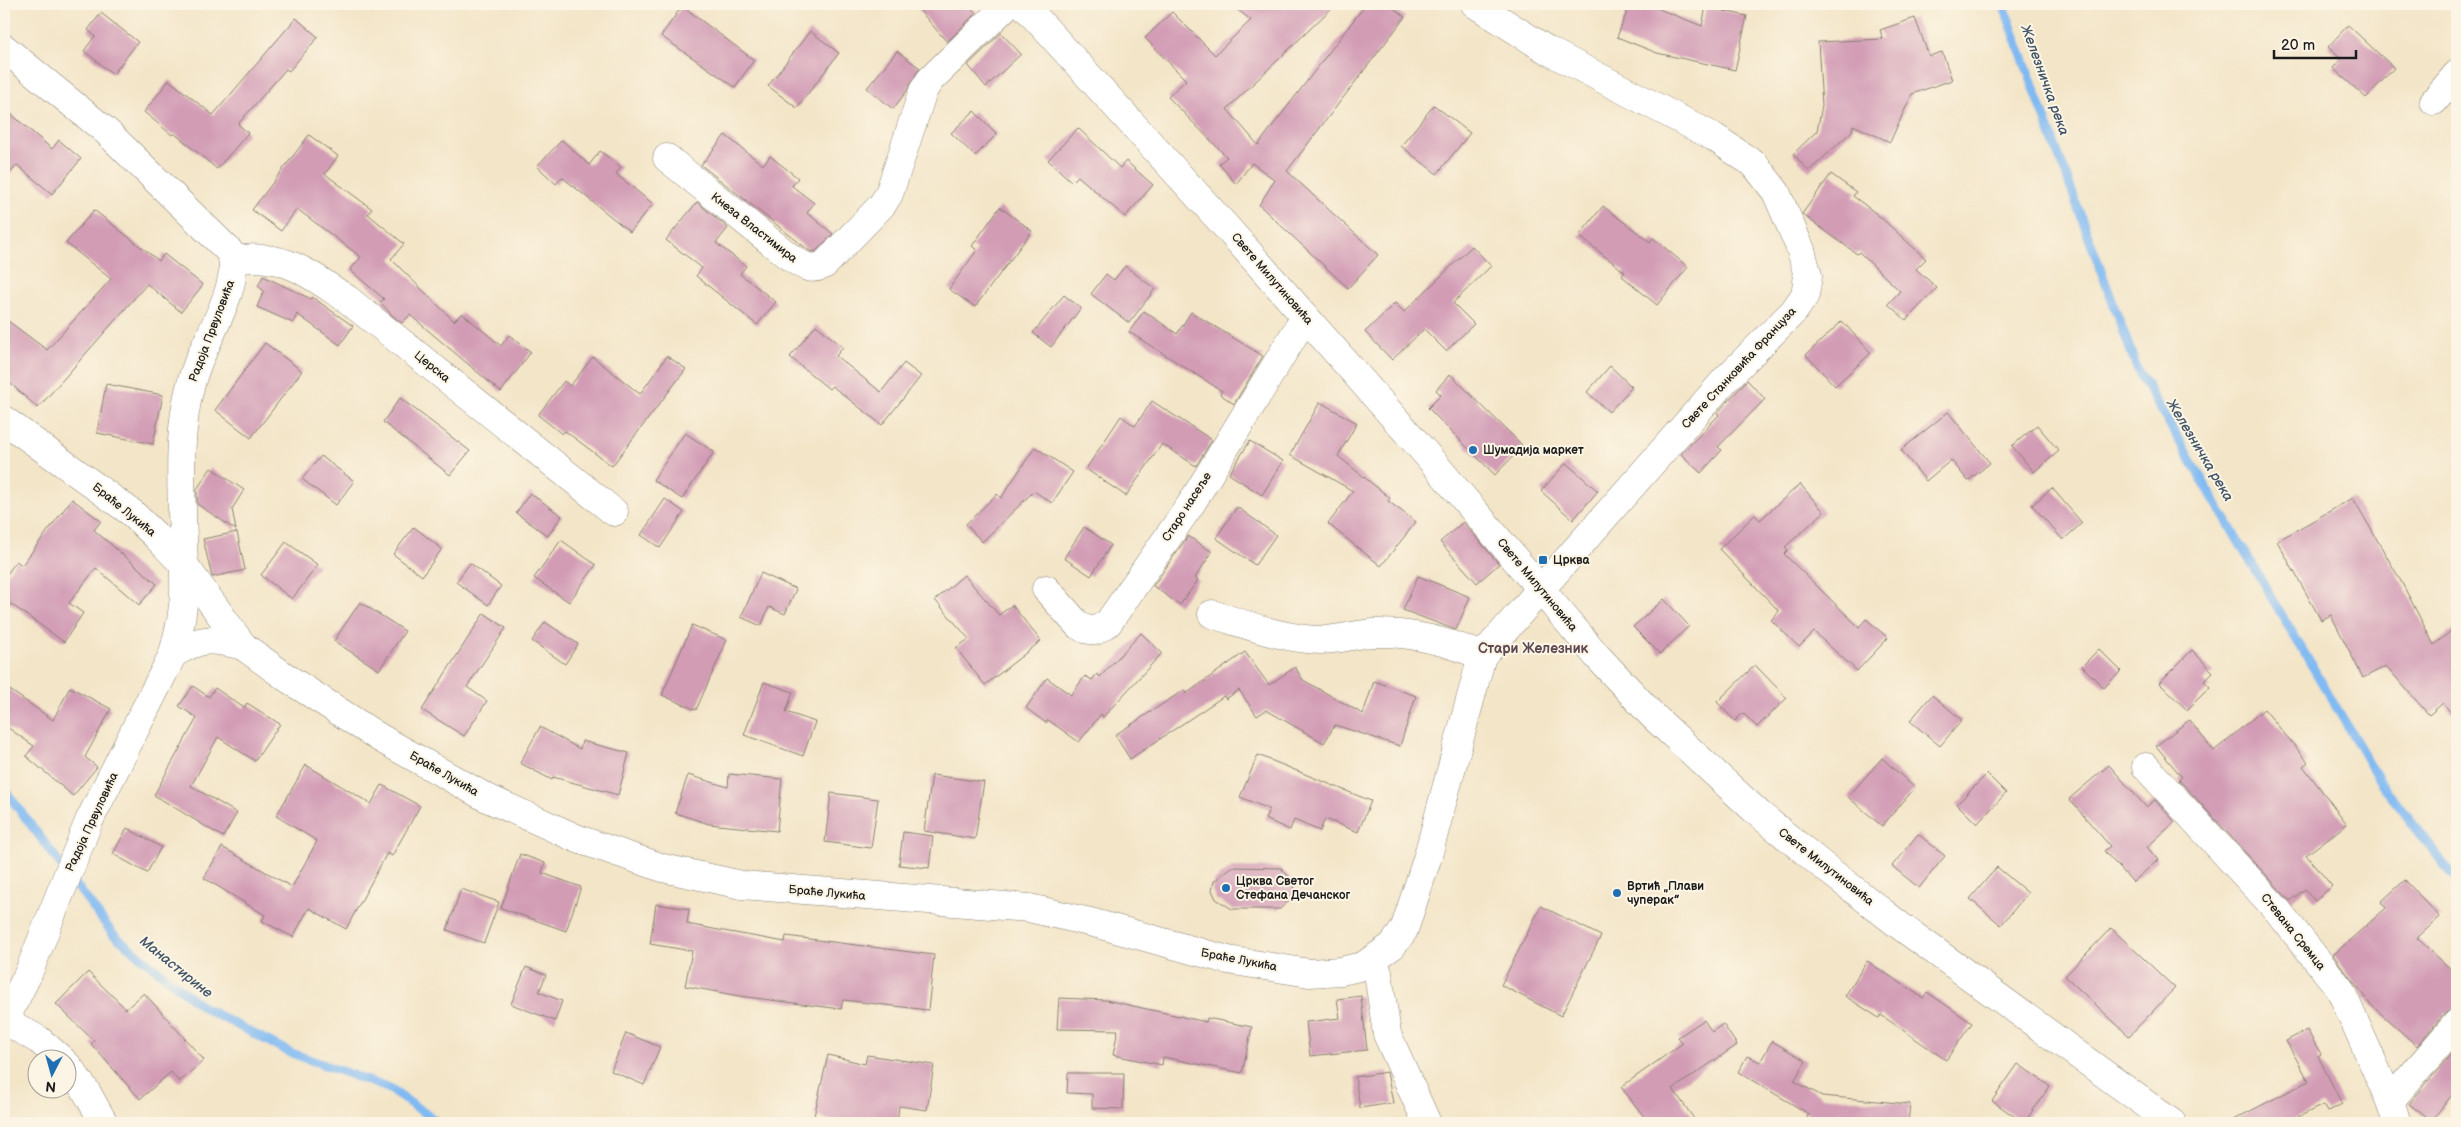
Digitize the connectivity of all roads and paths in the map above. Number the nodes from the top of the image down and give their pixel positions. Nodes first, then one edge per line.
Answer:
1 (1008, 4) edge
2 (1023, 4) edge
3 (1475, 4) edge
4 (4, 48) edge
5 (2457, 74) edge
6 (2434, 101) dead end
7 (668, 158) dead end
8 (234, 260) junction
9 (1306, 317) junction
10 (4, 420) edge
11 (614, 512) dead end
12 (185, 566) junction
13 (1046, 589) dead end
14 (1541, 589) junction
15 (1212, 614) dead end
16 (244, 646) junction
17 (173, 654) junction
18 (1482, 656) junction
19 (2146, 767) dead end
20 (1373, 960) junction
21 (4, 1020) edge
22 (2457, 1023) edge
23 (50, 1050) edge
24 (78, 1080) edge
25 (2394, 1112) edge
26 (104, 1123) edge
27 (1427, 1123) edge
28 (2172, 1123) edge

1 - 7 street, Кнеза Властимира
2 - 9 street, Свете Милутиновића
3 - 14 street, Свете Станковића Француза
4 - 8 street
5 - 6 street
8 - 11 street, Церска
8 - 12 street, Радоја Првуловића
9 - 13 street, Старо насеље
9 - 14 street, Свете Милутиновића
10 - 12 street, Браће Лукића
12 - 16 street, Браће Лукића
12 - 17 street, Радоја Првуловића
14 - 18 street, Браће Лукића
14 - 28 street, Свете Милутиновића
15 - 18 street
16 - 17 street
16 - 20 street, Браће Лукића
17 - 21 street, Радоја Првуловића
18 - 20 street, Браће Лукића
19 - 25 street, Стевана Сремца
20 - 27 street
21 - 23 street
22 - 25 street
24 - 26 street

